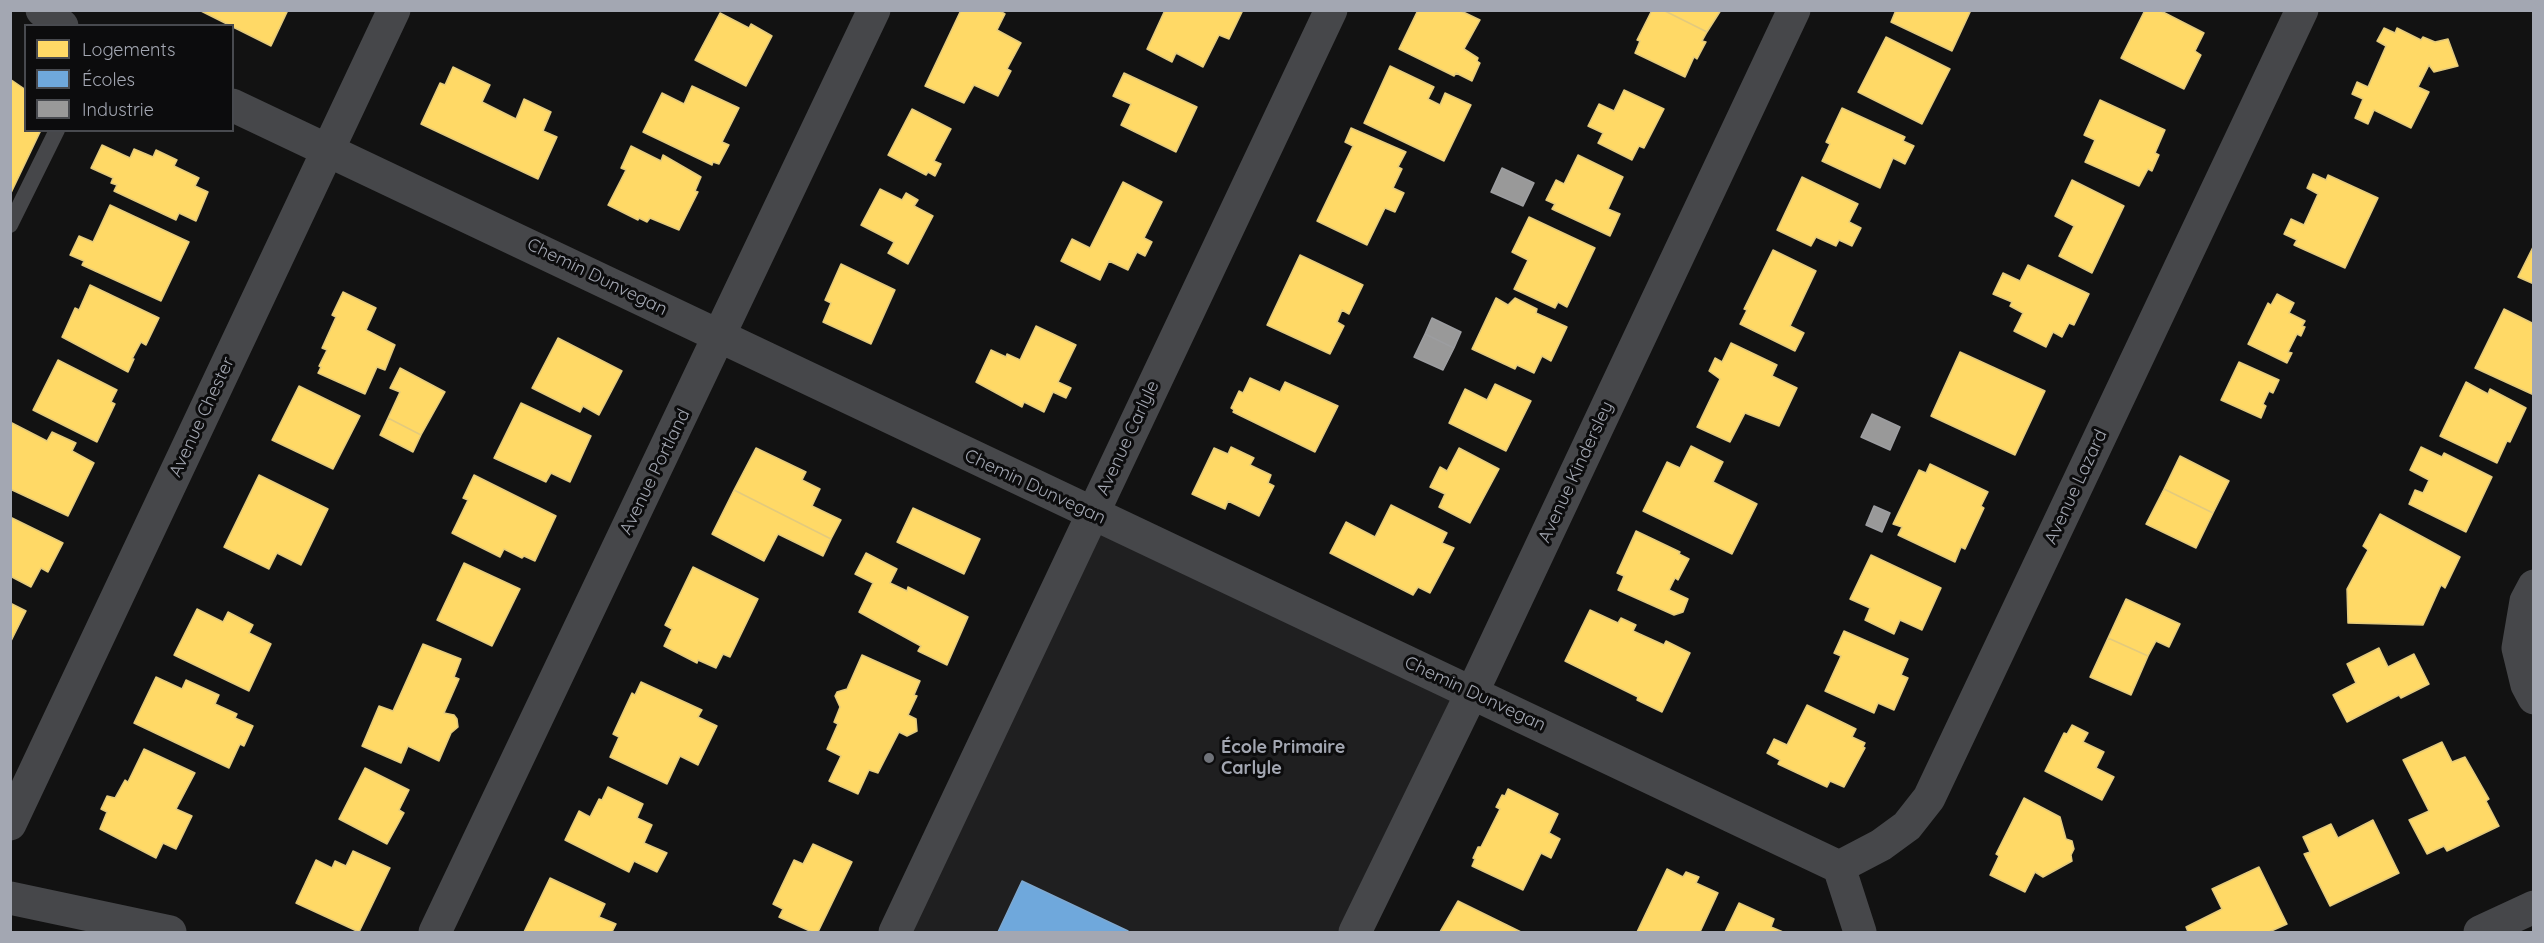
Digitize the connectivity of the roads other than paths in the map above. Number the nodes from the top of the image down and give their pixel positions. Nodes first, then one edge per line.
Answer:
1 (42, 10) edge
2 (394, 10) edge
3 (874, 10) edge
4 (1332, 10) edge
5 (1794, 10) edge
6 (2302, 10) edge
7 (60, 24) edge
8 (234, 106) edge
9 (56, 132) edge
10 (328, 148) junction
11 (10, 225) edge
12 (720, 336) junction
13 (1092, 514) junction
14 (2534, 585) edge
15 (1472, 693) junction
16 (2534, 698) edge
17 (10, 824) edge
18 (1839, 867) junction
19 (10, 898) edge
20 (2534, 907) edge
21 (170, 933) edge
22 (435, 933) edge
23 (895, 933) edge
24 (1355, 933) edge
25 (1860, 933) edge
26 (2480, 933) edge

1 - 7 street
2 - 10 street, Avenue Chester
3 - 12 street, Avenue Portland
4 - 13 street, Avenue Carlyle
5 - 15 street, Avenue Kindersley
6 - 18 street, Avenue Lazard
8 - 10 street, Chemin Dunvegan
9 - 11 lane
10 - 12 street, Chemin Dunvegan
10 - 17 street, Avenue Chester
12 - 13 street, Chemin Dunvegan
12 - 22 street, Avenue Portland
13 - 15 street, Chemin Dunvegan
13 - 23 street, Avenue Carlyle
14 - 16 street
15 - 18 street, Chemin Dunvegan
15 - 24 street, Avenue Kindersley
18 - 25 street
19 - 21 street
20 - 26 street

